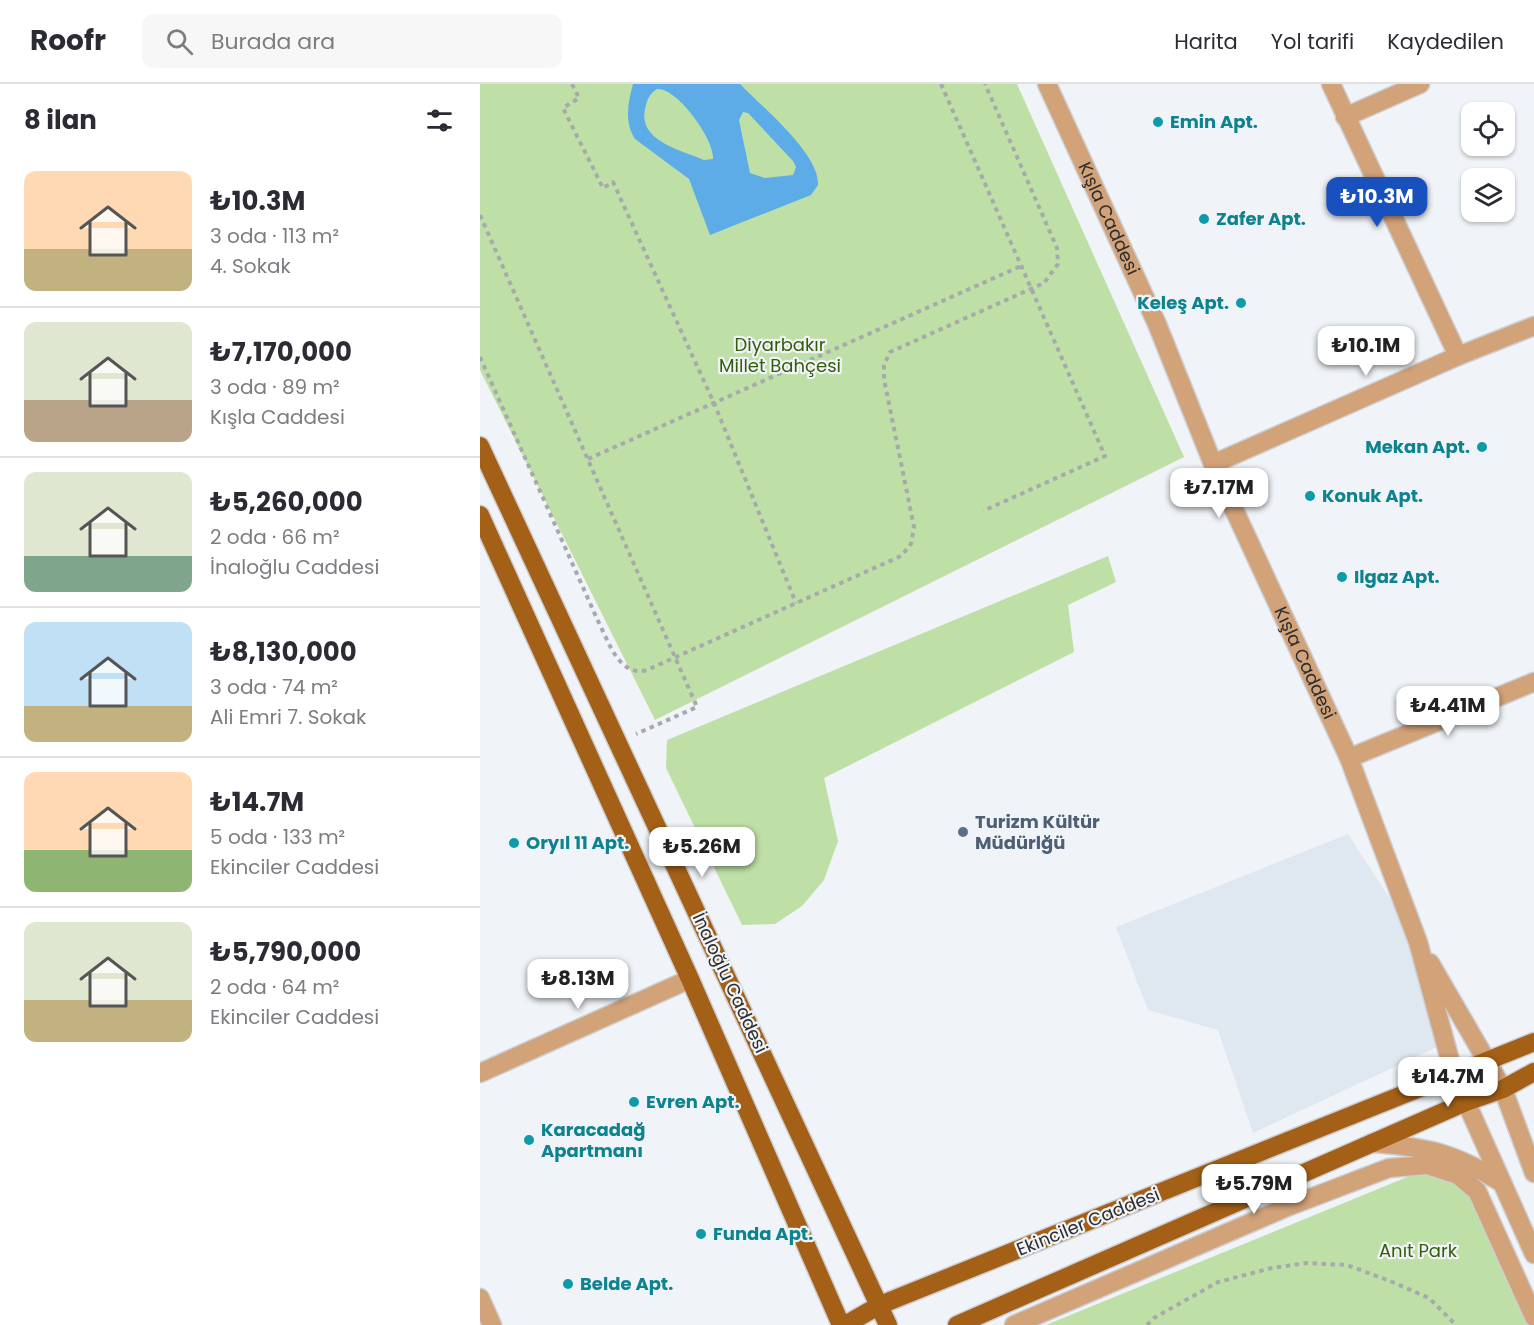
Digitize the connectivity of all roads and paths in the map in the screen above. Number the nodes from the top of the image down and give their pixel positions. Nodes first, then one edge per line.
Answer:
1 (572, 84) edge
2 (941, 84) edge
3 (985, 84) edge
4 (1047, 84) edge
5 (1331, 84) edge
6 (1420, 84) edge
7 (1345, 117) junction
8 (480, 215) edge
9 (1021, 266) junction
10 (1031, 289) junction
11 (1534, 326) edge
12 (1458, 356) junction
13 (480, 357) edge
14 (714, 403) junction
15 (480, 446) edge
16 (588, 459) junction
17 (1213, 464) junction
18 (983, 511) dead end
19 (480, 515) edge
20 (796, 603) junction
21 (675, 657) junction
22 (1534, 682) edge
23 (619, 742) junction
24 (1349, 758) junction
25 (1418, 942) junction
26 (690, 980) junction
27 (1534, 1042) edge
28 (1488, 1062) junction
29 (1534, 1072) edge
30 (480, 1073) edge
31 (1454, 1075) junction
32 (1503, 1089) junction
33 (1466, 1102) junction
34 (1372, 1143) junction
35 (1534, 1169) edge
36 (1502, 1183) junction
37 (1534, 1254) edge
38 (480, 1298) edge
39 (880, 1305) junction
40 (1534, 1317) edge
41 (964, 1323) edge
42 (492, 1325) edge
43 (843, 1325) edge
44 (888, 1325) edge
45 (1014, 1325) edge
46 (1147, 1325) edge
47 (1456, 1325) edge

1 - 14 path
2 - 9 path
3 - 10 path
4 - 17 street, Kışla Caddesi
5 - 7 street
6 - 7 street
7 - 12 street
8 - 16 path
9 - 10 path
9 - 14 path
10 - 18 path
10 - 20 path
11 - 12 street
12 - 17 street
13 - 21 path
14 - 16 path
14 - 20 path
15 - 23 main road, İnaloğlu Caddesi
16 - 21 path
17 - 24 street, Kışla Caddesi
19 - 26 main road, İnaloğlu Caddesi
20 - 21 path
21 - 23 path
22 - 24 street
23 - 39 main road, İnaloğlu Caddesi
24 - 25 street, Kışla Caddesi
25 - 28 street
25 - 31 street, Kışla Caddesi
26 - 30 street
26 - 43 main road, İnaloğlu Caddesi
27 - 28 main road, Ekinciler Caddesi
28 - 31 main road, Ekinciler Caddesi
28 - 32 street
29 - 32 main road
31 - 33 street, Kışla Caddesi
31 - 39 main road, Ekinciler Caddesi
32 - 33 main road
32 - 35 street
33 - 34 main road
33 - 36 street, Kışla Caddesi
34 - 36 street
34 - 41 main road
36 - 37 street, Kışla Caddesi
38 - 42 street
39 - 43 main road, Ekinciler Caddesi
39 - 44 main road, İnaloğlu Caddesi
40 - 45 street
46 - 47 path

